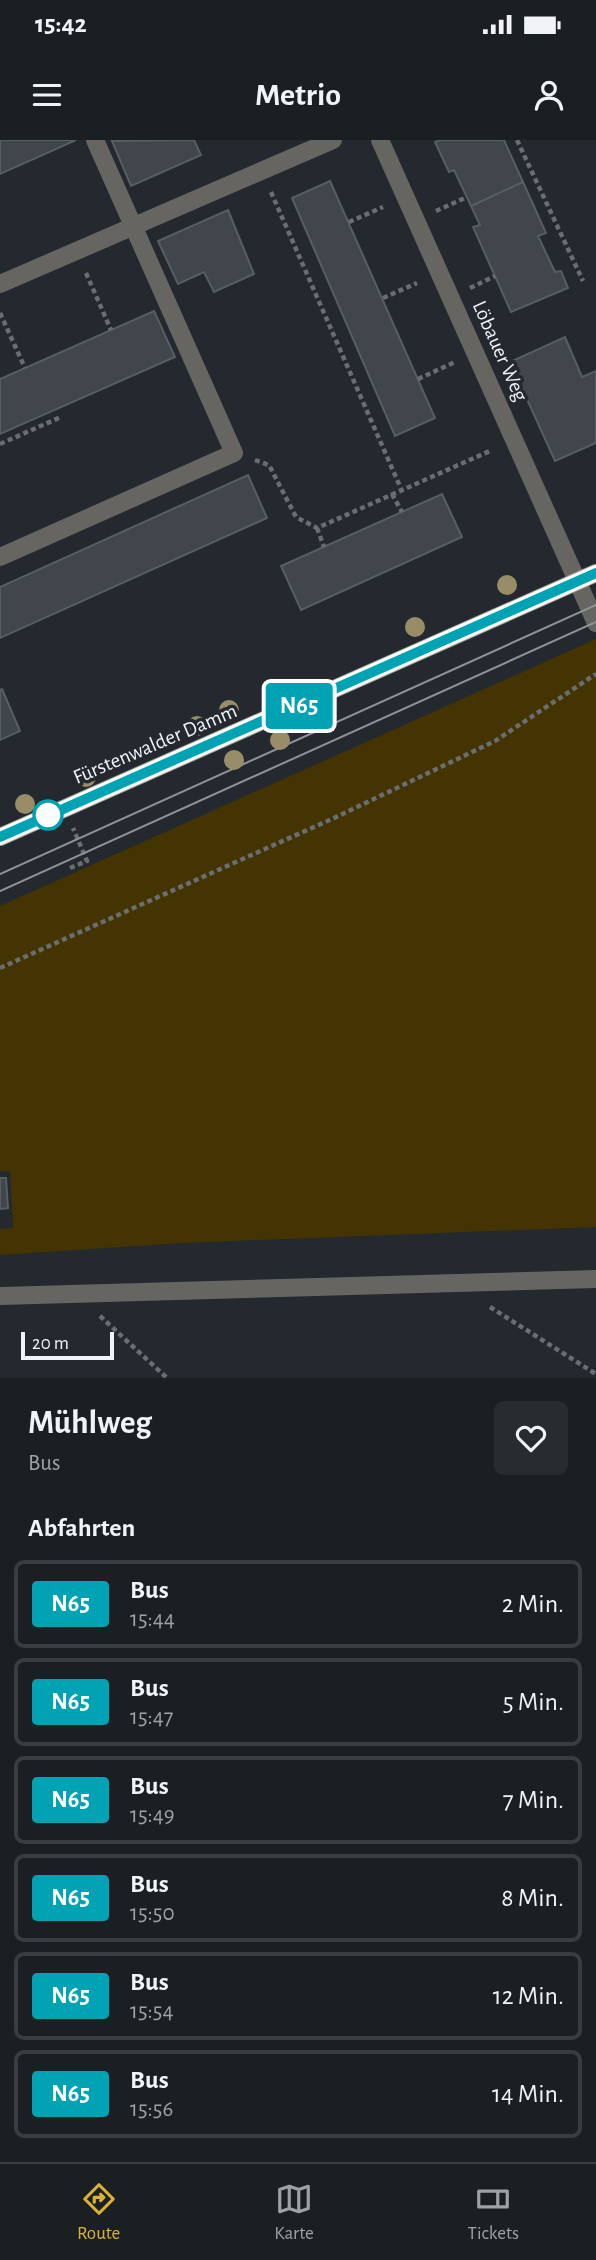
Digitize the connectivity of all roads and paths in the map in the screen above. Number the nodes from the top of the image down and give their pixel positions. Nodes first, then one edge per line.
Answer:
1 (95, 140) edge
2 (333, 140) edge
3 (380, 140) edge
4 (517, 140) edge
5 (262, 171) junction
6 (406, 197) junction
7 (467, 197) dead end
8 (416, 220) junction
9 (349, 222) dead end
10 (134, 226) junction
11 (75, 251) junction
12 (439, 272) junction
13 (583, 281) dead end
14 (0, 284) edge
15 (383, 299) dead end
16 (0, 313) edge
17 (111, 330) dead end
18 (475, 352) junction
19 (25, 368) dead end
20 (418, 379) dead end
21 (61, 417) dead end
22 (515, 440) junction
23 (0, 444) edge
24 (234, 453) junction
25 (402, 491) junction
26 (392, 494) junction
27 (402, 512) dead end
28 (317, 528) junction
29 (324, 547) dead end
30 (0, 557) edge
31 (596, 573) edge
32 (578, 581) junction
33 (596, 623) edge
34 (596, 674) edge
35 (64, 808) junction
36 (0, 837) edge
37 (71, 868) dead end
38 (0, 968) edge
39 (596, 1279) edge
40 (452, 1283) junction
41 (98, 1294) junction
42 (0, 1296) edge
43 (596, 1374) edge
44 (167, 1378) edge

1 - 10 street
2 - 5 street
3 - 6 street, Löbauer Weg
4 - 13 path
5 - 10 street
5 - 25 path
6 - 8 street, Löbauer Weg
6 - 9 path
7 - 8 path
8 - 12 street, Löbauer Weg
10 - 11 street
10 - 24 street
11 - 14 street
11 - 17 path
12 - 15 path
12 - 18 street, Löbauer Weg
16 - 19 path
18 - 20 path
18 - 22 street, Löbauer Weg
21 - 23 path
22 - 25 path
22 - 32 street, Löbauer Weg
24 - 28 path
24 - 30 street
25 - 26 path
26 - 27 path
26 - 28 path
28 - 29 path
31 - 32 main road, Fürstenwalder Damm
32 - 33 street, Löbauer Weg
32 - 35 main road, Fürstenwalder Damm
34 - 38 path
35 - 36 main road, Fürstenwalder Damm
35 - 37 path
39 - 40 street
40 - 41 street
40 - 43 path
41 - 42 street
41 - 44 path

